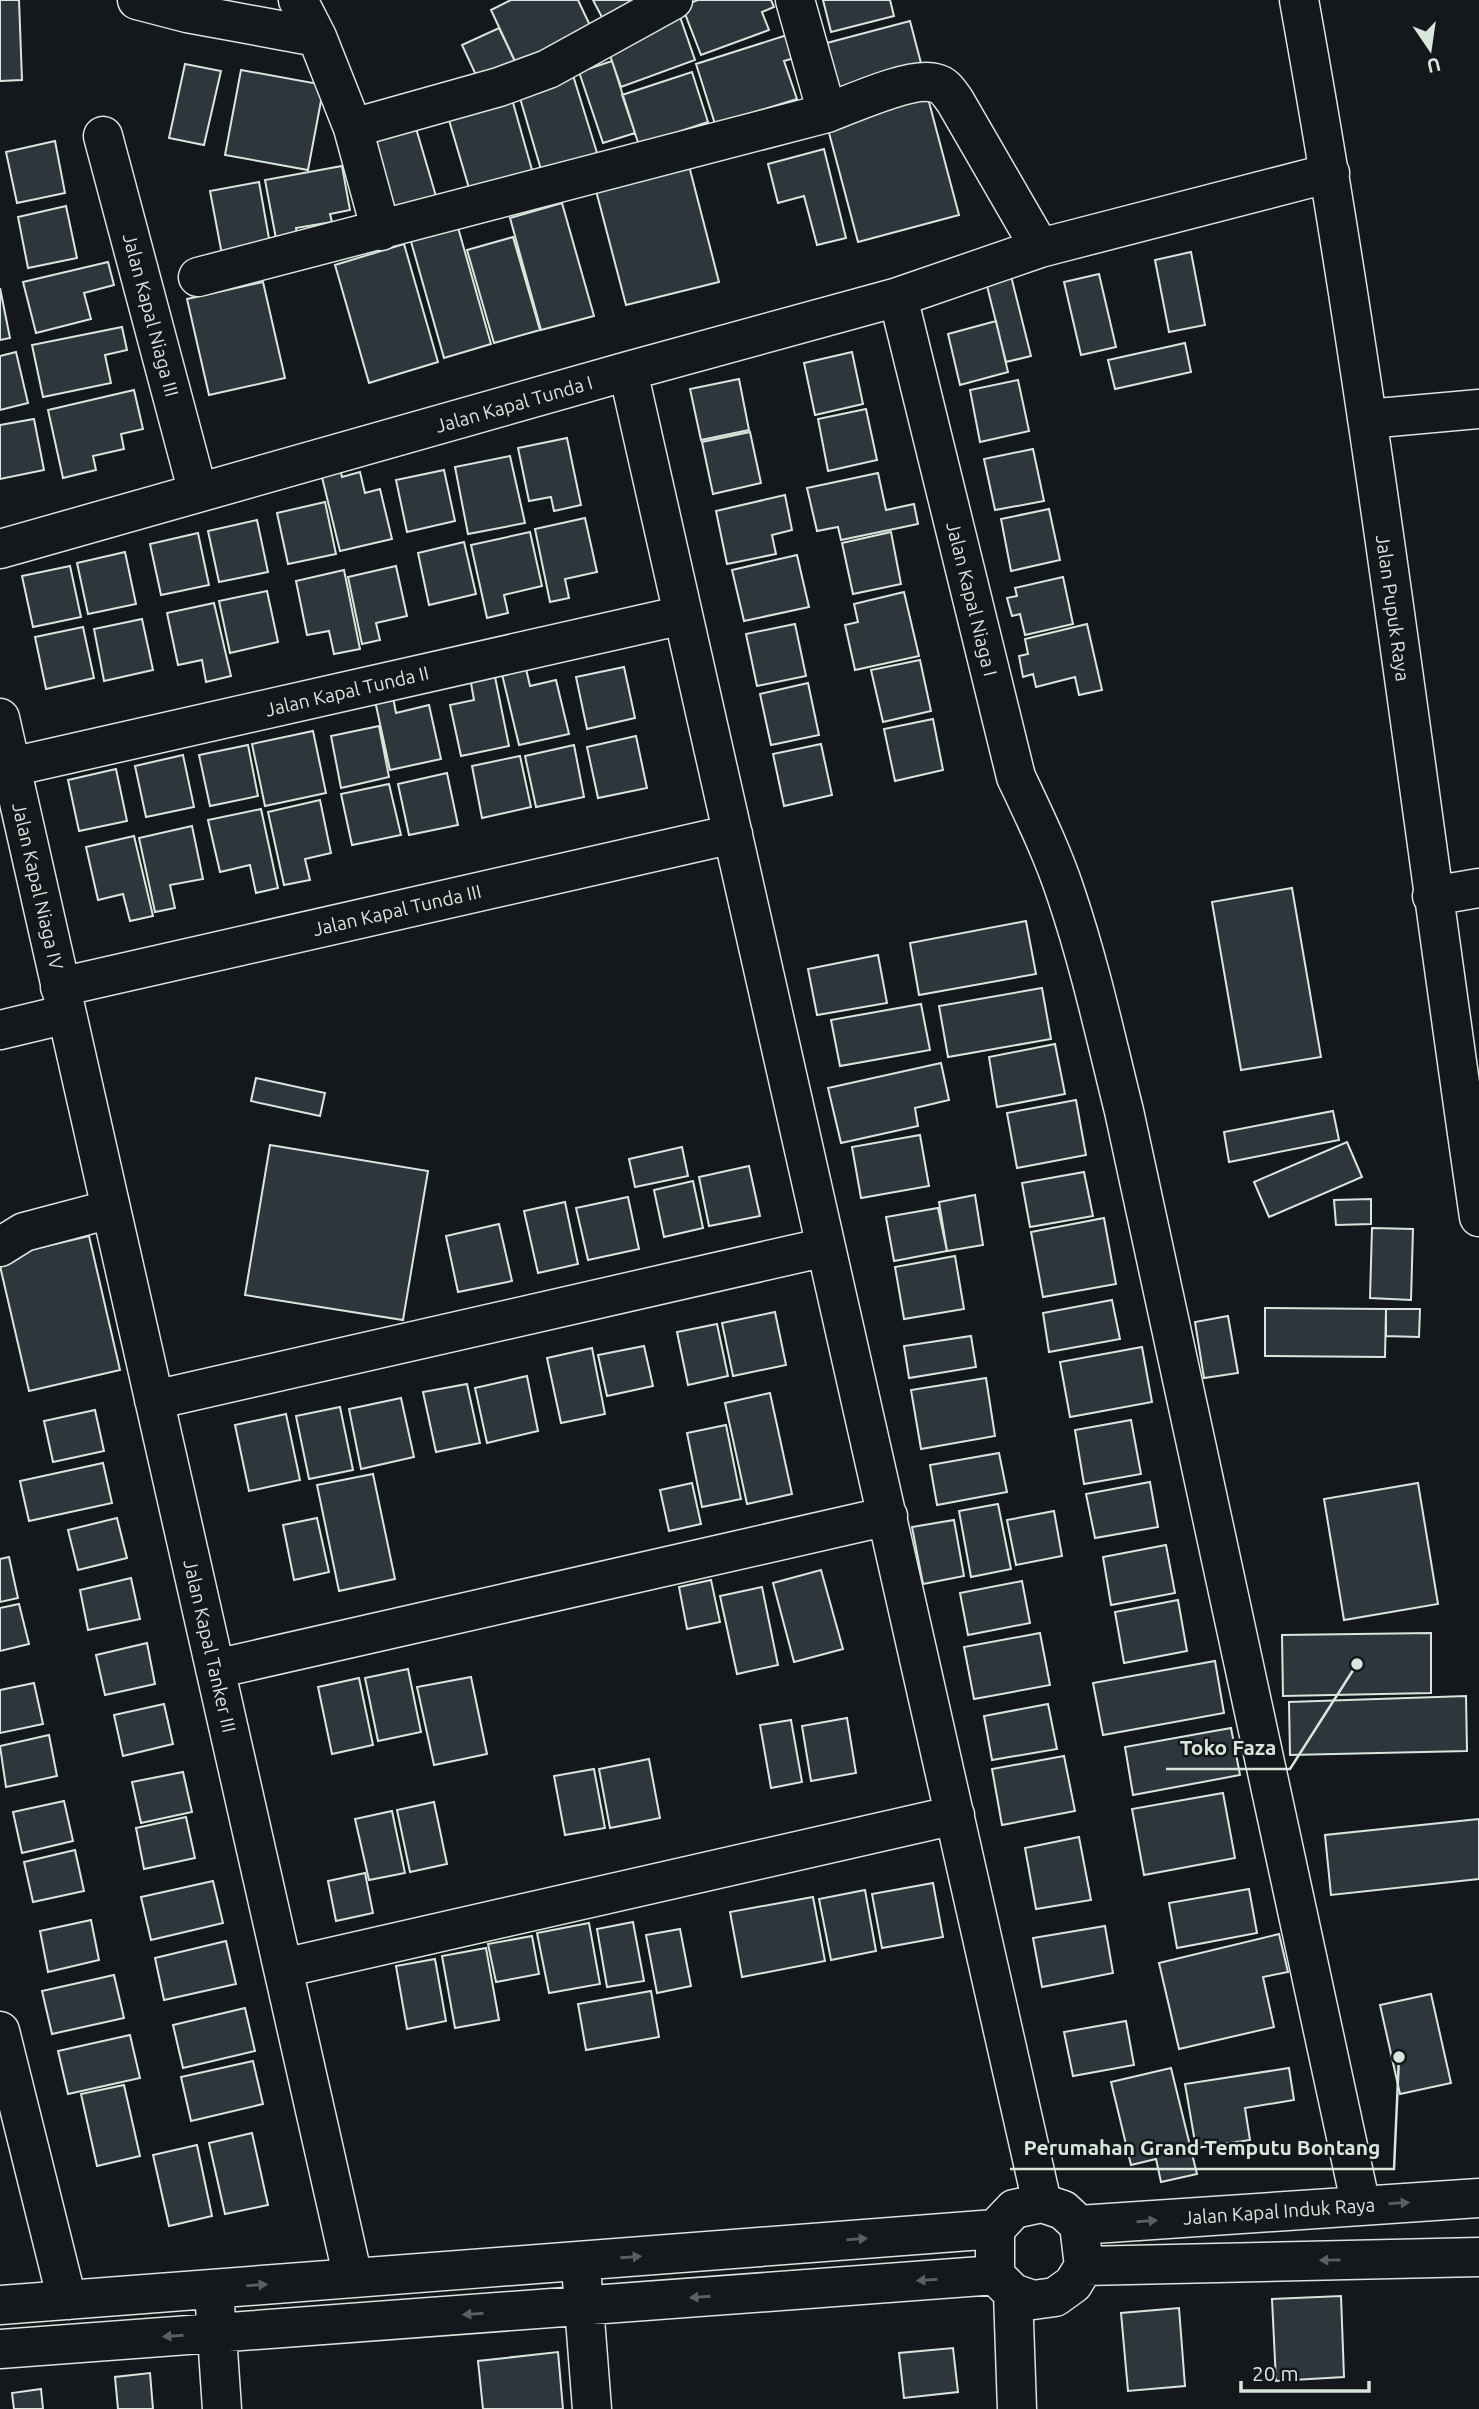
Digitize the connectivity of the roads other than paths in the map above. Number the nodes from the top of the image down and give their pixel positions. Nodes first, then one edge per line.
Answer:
1 (137, 0) edge
2 (298, 0) edge
3 (674, 0) edge
4 (795, 0) edge
5 (1299, 0) edge
6 (317, 37) junction
7 (827, 113) junction
8 (353, 128) junction
9 (103, 136) dead end
10 (1330, 173) junction
11 (381, 231) junction
12 (1032, 250) junction
13 (198, 277) dead end
14 (898, 297) junction
15 (628, 371) junction
16 (1479, 409) edge
17 (1367, 419) junction
18 (198, 493) junction
19 (0, 549) edge
20 (683, 614) junction
21 (0, 718) edge
22 (11, 767) junction
23 (733, 834) junction
24 (1479, 888) edge
25 (1432, 896) junction
26 (63, 1000) junction
27 (0, 1030) edge
28 (111, 1209) junction
29 (1479, 1217) edge
30 (0, 1247) edge
31 (826, 1247) junction
32 (154, 1400) junction
33 (888, 1516) junction
34 (215, 1669) junction
35 (955, 1815) junction
36 (283, 1968) junction
37 (0, 2031) edge
38 (1479, 2199) edge
39 (1042, 2203) junction
40 (1361, 2206) junction
41 (1079, 2225) junction
42 (995, 2229) junction
43 (1479, 2257) edge
44 (580, 2260) junction
45 (1084, 2266) junction
46 (353, 2278) junction
47 (1004, 2284) junction
48 (214, 2288) junction
49 (67, 2300) junction
50 (0, 2305) edge
51 (584, 2306) junction
52 (217, 2333) junction
53 (0, 2349) edge
54 (222, 2409) edge
55 (592, 2409) edge
56 (1017, 2409) edge

1 - 6 street
2 - 6 street
3 - 8 street
4 - 7 street
5 - 10 street, Jalan Pupuk Raya
6 - 8 street
7 - 11 street
7 - 12 street
8 - 11 street
9 - 18 street, Jalan Kapal Niaga III
10 - 12 street, Jalan Kapal Tunda I
10 - 17 street, Jalan Pupuk Raya
11 - 13 street
12 - 14 street, Jalan Kapal Tunda I
14 - 15 street, Jalan Kapal Tunda I
14 - 40 street, Jalan Kapal Niaga I
15 - 18 street, Jalan Kapal Tunda I
15 - 20 street
16 - 17 street
17 - 25 street, Jalan Pupuk Raya
18 - 19 street, Jalan Kapal Tunda I
20 - 22 street, Jalan Kapal Tunda II
20 - 23 street
21 - 22 street, Jalan Kapal Niaga IV
22 - 26 street, Jalan Kapal Niaga IV
23 - 26 street, Jalan Kapal Tunda III
23 - 31 street
24 - 25 street
25 - 29 street, Jalan Pupuk Raya
26 - 27 street, Jalan Kapal Tunda III
26 - 28 street, Jalan Kapal Tanker III
28 - 30 street
28 - 32 street, Jalan Kapal Tanker III
31 - 32 street
31 - 33 street
32 - 34 street, Jalan Kapal Tanker III
33 - 34 street
33 - 35 street
34 - 36 street, Jalan Kapal Tanker III
35 - 36 street
35 - 39 street
36 - 46 street, Jalan Kapal Tanker III
37 - 49 street
40 -> 38 street, Jalan Kapal Induk Raya
39 - 41 street
39 - 42 street
41 -> 40 street, Jalan Kapal Induk Raya
41 - 45 street
44 -> 42 street
42 - 47 street
43 -> 45 street
44 - 46 street
44 - 51 street
45 - 47 street
48 -> 46 street
47 -> 51 street
47 - 56 street
48 - 49 street
48 - 52 street
49 - 50 street
51 -> 52 street
51 - 55 street
52 -> 53 street
52 - 54 street

